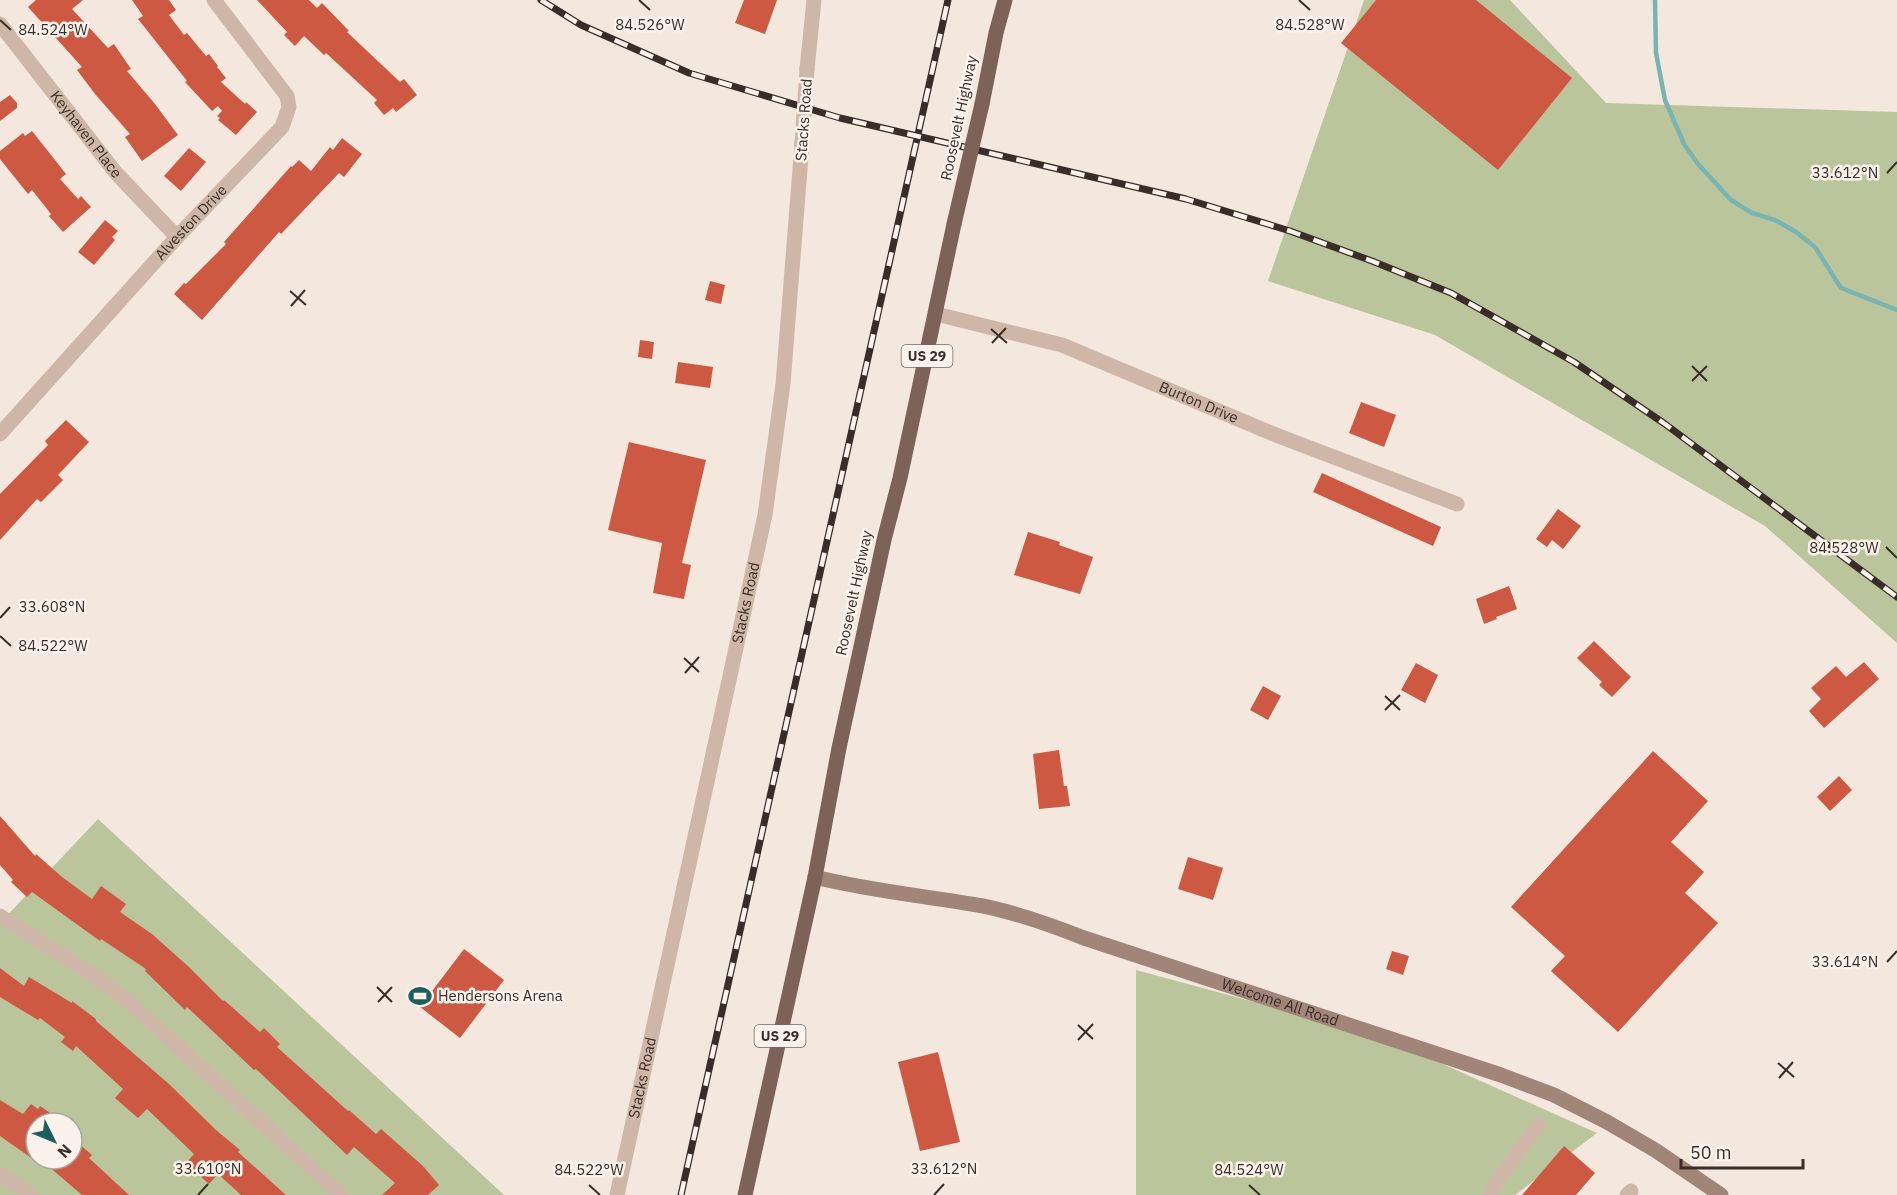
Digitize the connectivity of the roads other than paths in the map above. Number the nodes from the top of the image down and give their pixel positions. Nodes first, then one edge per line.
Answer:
1 (214, 0) edge
2 (814, 0) edge
3 (1005, 0) edge
4 (0, 24) edge
5 (177, 237) junction
6 (936, 314) junction
7 (0, 434) edge
8 (1457, 504) dead end
9 (815, 877) junction
10 (0, 916) edge
11 (1538, 1125) dead end
12 (0, 1174) edge
13 (31, 1195) edge
14 (341, 1195) edge
15 (617, 1195) edge
16 (745, 1195) edge
17 (1490, 1195) edge
18 (1721, 1195) edge

1 - 5 street, Alveston Drive
2 - 15 street, Stacks Road, bridge
3 - 6 main road, Roosevelt Highway / US 29, bridge
4 - 5 street, Keyhaven Place
5 - 7 street, Alveston Drive
6 - 8 street, Burton Drive
6 - 9 main road, Roosevelt Highway / US 29
9 - 16 main road, Roosevelt Highway / US 29
9 - 18 street, Welcome All Road
10 - 14 street
11 - 17 street
12 - 13 street

